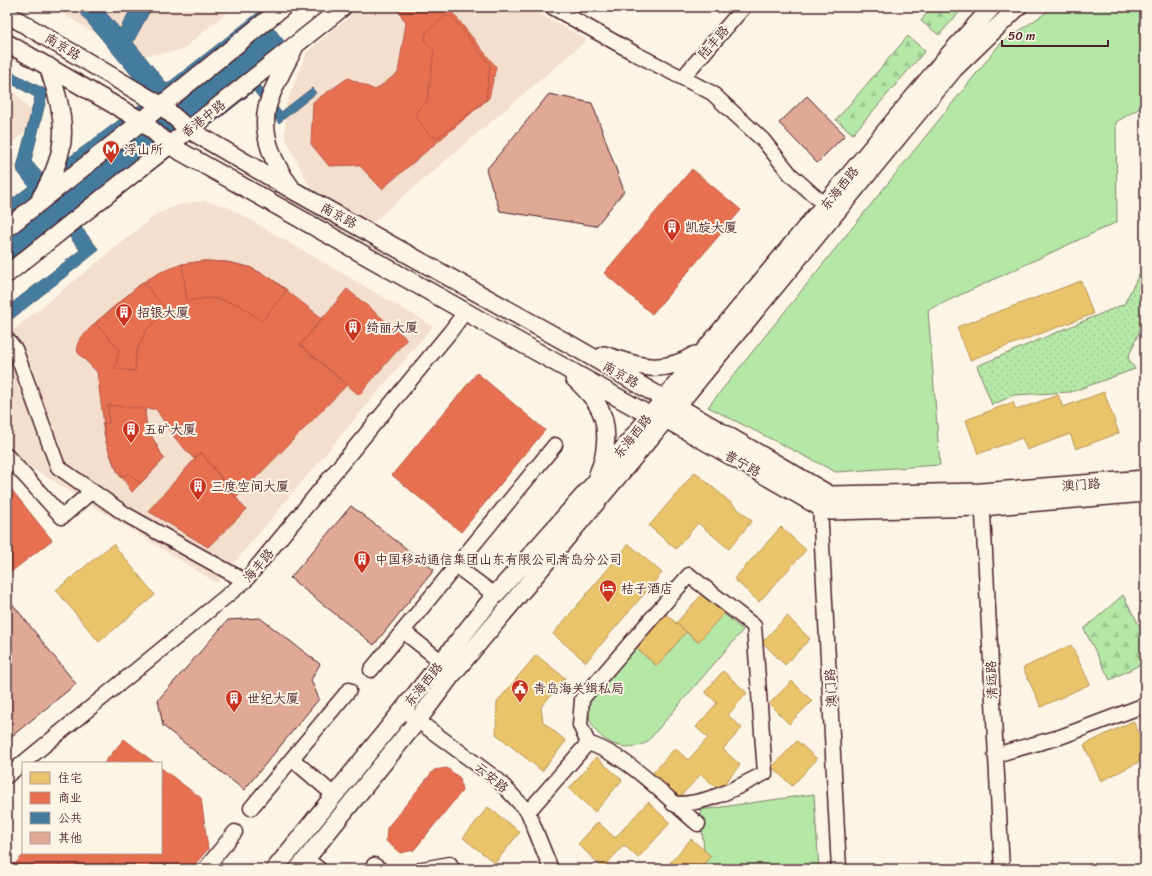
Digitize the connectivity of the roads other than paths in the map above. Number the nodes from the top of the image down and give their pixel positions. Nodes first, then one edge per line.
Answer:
1 (283, 7) edge
2 (342, 7) edge
3 (552, 7) edge
4 (744, 7) edge
5 (992, 7) edge
6 (1018, 7) edge
7 (7, 14) edge
8 (7, 43) edge
9 (296, 44) junction
10 (48, 66) junction
11 (683, 77) junction
12 (162, 106) junction
13 (142, 121) junction
14 (188, 129) junction
15 (169, 144) junction
16 (296, 192) junction
17 (36, 205) junction
18 (825, 205) junction
19 (7, 228) edge
20 (7, 274) edge
21 (464, 312) junction
22 (7, 339) edge
23 (573, 346) junction
24 (707, 347) junction
25 (561, 366) junction
26 (669, 408) junction
27 (649, 415) junction
28 (555, 445) dead end
29 (7, 456) edge
30 (1145, 479) edge
31 (593, 485) junction
32 (819, 490) junction
33 (92, 491) junction
34 (1145, 493) edge
35 (982, 499) junction
36 (820, 507) junction
37 (456, 566) junction
38 (245, 581) junction
39 (495, 595) junction
40 (403, 631) junction
41 (442, 662) junction
42 (371, 670) dead end
43 (349, 690) dead end
44 (1145, 705) edge
45 (403, 710) junction
46 (418, 720) junction
47 (588, 743) junction
48 (995, 755) junction
49 (292, 759) junction
50 (24, 762) edge
51 (22, 764) edge
52 (7, 776) edge
53 (334, 795) junction
54 (673, 804) junction
55 (251, 808) dead end
56 (528, 812) junction
57 (698, 824) dead end
58 (235, 832) dead end
59 (308, 866) edge
60 (205, 869) edge
61 (275, 869) edge
62 (371, 869) edge
63 (380, 869) edge
64 (422, 869) edge
65 (453, 869) edge
66 (551, 869) edge
67 (839, 869) edge
68 (1002, 869) edge

1 - 12 main road
2 - 9 main road, 香港中路
3 - 11 street
4 - 11 street, 陆丰路
5 - 18 main road, 东海西路
6 - 26 main road, 东海西路
7 - 12 main road, 南京路
8 - 10 main road, 南京路
9 - 14 main road, 香港中路
9 - 16 main road
10 - 13 main road, 南京路
10 - 17 main road
11 - 18 street
12 - 13 main road
12 - 14 main road, 南京路
13 - 15 main road, 南京路
13 - 17 main road
14 - 15 main road, 香港中路
14 - 16 main road, 南京路
15 - 20 main road, 香港中路
15 - 21 main road, 南京路
16 - 23 main road, 南京路
17 - 19 main road
18 - 24 main road, 东海西路
21 - 25 main road, 南京路
21 - 38 street, 海丰路
22 - 33 street
23 - 24 main road
23 - 26 main road, 南京路
24 - 26 main road, 东海西路
25 - 27 main road, 南京路
25 - 31 main road
26 - 27 main road, 南京路
26 - 32 main road, 普宁路
26 - 36 main road, 普宁路
26 - 46 main road, 东海西路
27 - 31 main road, 东海西路
28 - 37 street
29 - 33 street
30 - 35 main road, 澳门路
31 - 39 main road, 东海西路
32 - 35 main road, 澳门路
32 - 36 main road, 澳门路
33 - 38 street
34 - 35 main road, 澳门路
35 - 36 main road, 澳门路
35 - 48 street, 清远路
36 - 67 street, 澳门路
37 - 39 street
37 - 40 street
38 - 50 street, 海丰路
39 - 41 main road, 东海西路
40 - 41 street
40 - 42 street
41 - 45 main road, 东海西路
43 - 49 street
44 - 48 street
45 - 46 street, 云安路
45 - 53 main road, 东海西路
46 - 56 street, 云安路
46 - 59 main road, 东海西路
47 - 54 street
47 - 54 street
47 - 56 street
48 - 68 street, 清远路
49 - 53 street
49 - 55 street
51 - 52 street, 海丰路
53 - 61 main road, 东海西路
54 - 57 street
56 - 66 street, 云安路
58 - 60 street
62 - 63 street
64 - 65 street

